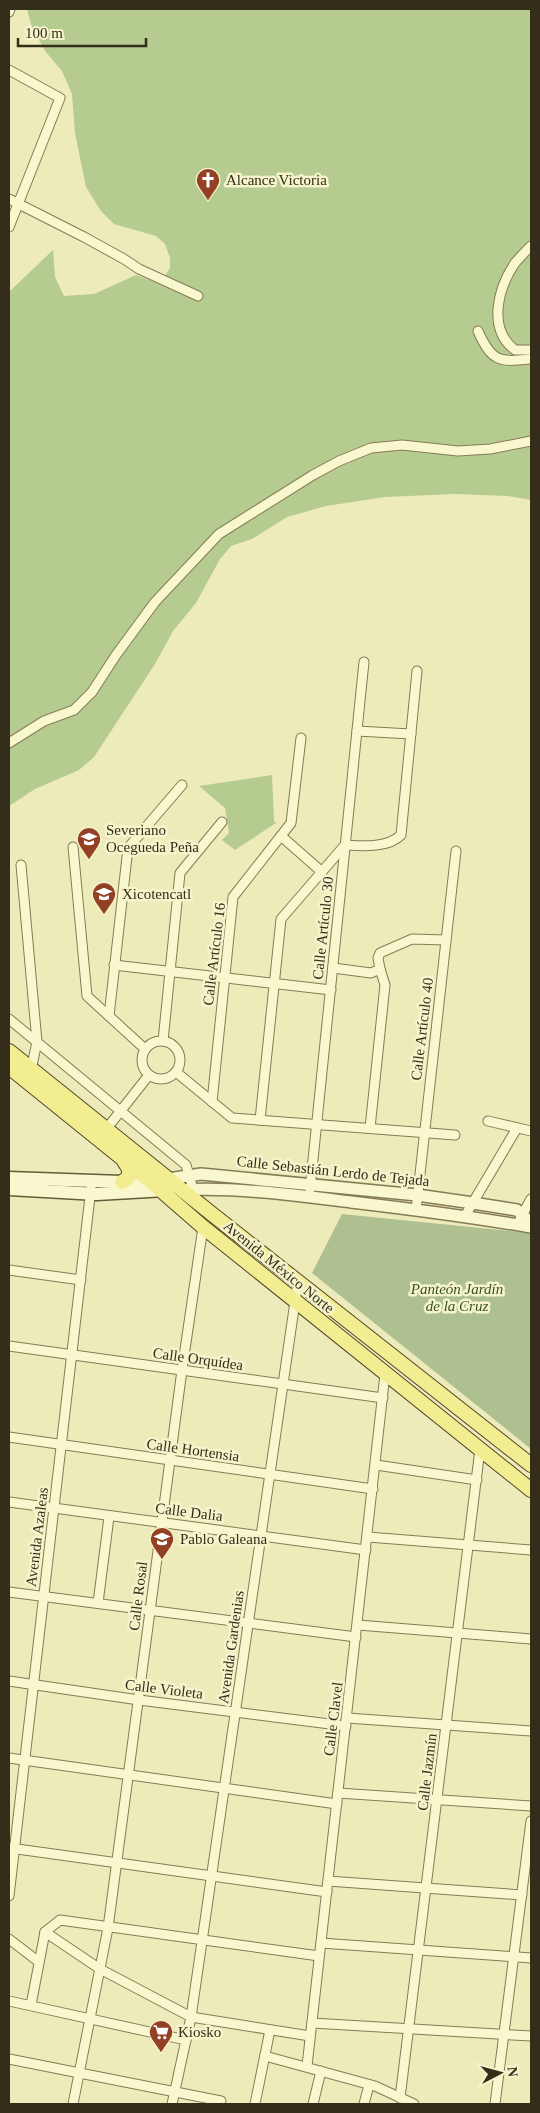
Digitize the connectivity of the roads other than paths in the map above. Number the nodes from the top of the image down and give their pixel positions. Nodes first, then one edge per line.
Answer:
1 (9, 70) edge
2 (9, 198) edge
3 (18, 203) junction
4 (9, 226) edge
5 (531, 246) edge
6 (198, 296) dead end
7 (478, 331) dead end
8 (531, 350) edge
9 (531, 359) edge
10 (531, 441) edge
11 (364, 662) dead end
12 (418, 672) dead end
13 (357, 731) junction
14 (411, 734) junction
15 (301, 738) dead end
16 (9, 743) edge
17 (182, 785) dead end
18 (222, 822) dead end
19 (281, 836) junction
20 (345, 845) junction
21 (73, 847) dead end
22 (456, 851) dead end
23 (21, 865) dead end
24 (322, 872) junction
25 (446, 940) junction
26 (114, 965) junction
27 (333, 968) junction
28 (380, 969) junction
29 (170, 972) junction
30 (224, 978) junction
31 (275, 984) junction
32 (331, 990) junction
33 (109, 1016) junction
34 (9, 1019) edge
35 (164, 1040) junction
36 (37, 1042) junction
37 (145, 1049) junction
38 (9, 1051) edge
39 (9, 1067) edge
40 (176, 1072) junction
41 (27, 1074) junction
42 (149, 1075) junction
43 (212, 1102) junction
44 (120, 1111) junction
45 (260, 1120) junction
46 (488, 1121) dead end
47 (317, 1124) junction
48 (370, 1128) junction
49 (517, 1128) junction
50 (531, 1131) edge
51 (424, 1132) junction
52 (102, 1134) junction
53 (455, 1134) dead end
54 (123, 1160) junction
55 (190, 1176) junction
56 (9, 1178) edge
57 (122, 1182) junction
58 (159, 1183) junction
59 (91, 1188) junction
60 (9, 1189) edge
61 (187, 1189) junction
62 (310, 1191) junction
63 (417, 1195) junction
64 (531, 1199) edge
65 (473, 1203) junction
66 (416, 1210) junction
67 (465, 1216) junction
68 (519, 1220) junction
69 (531, 1223) edge
70 (203, 1227) junction
71 (531, 1227) edge
72 (9, 1270) edge
73 (81, 1280) junction
74 (298, 1281) junction
75 (296, 1301) junction
76 (9, 1346) edge
77 (72, 1355) junction
78 (182, 1370) junction
79 (386, 1374) junction
80 (283, 1384) junction
81 (383, 1398) junction
82 (9, 1438) edge
83 (62, 1445) junction
84 (480, 1449) junction
85 (170, 1461) junction
86 (376, 1465) junction
87 (531, 1465) edge
88 (270, 1474) junction
89 (477, 1480) junction
90 (373, 1489) junction
91 (531, 1490) edge
92 (9, 1502) edge
93 (55, 1509) junction
94 (109, 1517) junction
95 (162, 1523) junction
96 (261, 1535) junction
97 (368, 1537) junction
98 (469, 1545) junction
99 (366, 1550) junction
100 (531, 1550) edge
101 (9, 1592) edge
102 (44, 1597) junction
103 (98, 1603) junction
104 (150, 1609) junction
105 (248, 1622) junction
106 (358, 1625) junction
107 (458, 1633) junction
108 (356, 1637) junction
109 (531, 1639) edge
110 (9, 1681) edge
111 (34, 1684) junction
112 (139, 1700) junction
113 (235, 1712) junction
114 (347, 1722) junction
115 (446, 1725) junction
116 (531, 1731) edge
117 (9, 1758) edge
118 (25, 1760) junction
119 (128, 1774) junction
120 (224, 1788) junction
121 (338, 1793) junction
122 (437, 1800) junction
123 (337, 1804) junction
124 (531, 1806) edge
125 (531, 1822) edge
126 (12, 1848) edge
127 (116, 1862) junction
128 (211, 1877) junction
129 (328, 1881) junction
130 (426, 1888) junction
131 (327, 1892) junction
132 (522, 1895) junction
133 (9, 1896) edge
134 (108, 1928) junction
135 (44, 1932) junction
136 (9, 1939) edge
137 (202, 1939) junction
138 (321, 1942) junction
139 (418, 1950) junction
140 (319, 1956) junction
141 (514, 1956) junction
142 (531, 1958) edge
143 (39, 1962) junction
144 (100, 1969) junction
145 (9, 2002) edge
146 (30, 2005) junction
147 (191, 2017) junction
148 (90, 2018) junction
149 (312, 2023) junction
150 (408, 2029) junction
151 (270, 2030) junction
152 (504, 2035) junction
153 (310, 2036) junction
154 (531, 2036) edge
155 (186, 2040) junction
156 (266, 2056) junction
157 (9, 2059) edge
158 (307, 2066) junction
159 (321, 2071) junction
160 (79, 2073) junction
161 (369, 2085) junction
162 (175, 2092) junction
163 (400, 2098) junction
164 (221, 2101) dead end
165 (73, 2104) edge
166 (172, 2104) edge
167 (255, 2104) edge
168 (313, 2104) edge
169 (364, 2104) edge
170 (413, 2104) edge
171 (495, 2104) edge

1 - 3 street
2 - 3 street
3 - 4 street
3 - 6 street
5 - 8 street
7 - 9 street
10 - 16 street
11 - 13 street, Calle Artículo 30
12 - 14 street
13 - 14 street
13 - 20 street, Calle Artículo 30
14 - 20 street
15 - 19 street, Calle Artículo 16
17 - 26 street
18 - 29 street
19 - 24 street
19 - 30 street, Calle Artículo 16
20 - 24 street
20 - 27 street, Calle Artículo 30
21 - 33 street
22 - 25 street, Calle Artículo 40
23 - 36 street
24 - 31 street
25 - 28 street
25 - 51 street, Calle Artículo 40
26 - 29 street
26 - 33 street
27 - 28 street
27 - 32 street, Calle Artículo 30
28 - 48 street
29 - 30 street
29 - 35 street
30 - 31 street
30 - 43 street, Calle Artículo 16
31 - 32 street
31 - 45 street
32 - 47 street, Calle Artículo 30
33 - 37 street
34 - 36 street
35 - 37 street
35 - 40 street
36 - 41 street
36 - 44 street
37 - 42 street
38 - 41 main road, Avenida México Norte
39 - 41 main road, Avenida México Norte
40 - 42 street
40 - 43 street
41 - 52 main road, Avenida México Norte
42 - 44 street
43 - 45 street
44 - 52 street
44 - 55 street
45 - 47 street
46 - 49 street
47 - 48 street
47 - 62 street, Calle Artículo 30
48 - 51 street
49 - 50 street
49 - 65 street
51 - 53 street
51 - 63 street, Calle Artículo 40
52 - 54 main road, Avenida México Norte
52 - 58 main road, Avenida México Norte
54 - 57 main road
54 - 58 main road, Avenida México Norte
55 - 58 street, Calle Sebastián Lerdo de Tejada
55 - 61 street
55 - 62 street, Calle Sebastián Lerdo de Tejada
56 - 59 main road
57 - 58 main road, Calle Sebastián Lerdo de Tejada
57 - 59 main road, Calle Sebastián Lerdo de Tejada
58 - 59 main road
58 - 61 main road, Avenida México Norte
58 - 70 main road, Avenida México Norte
59 - 60 main road
59 - 73 street, Avenida Azaleas
61 - 62 street, Calle Sebastián Lerdo de Tejada
61 - 74 main road, Avenida México Norte
62 - 63 street, Calle Sebastián Lerdo de Tejada
62 - 66 street, Calle Sebastián Lerdo de Tejada
63 - 65 street, Calle Sebastián Lerdo de Tejada
63 - 66 street, Calle Artículo 40
64 - 68 street
65 - 67 street
65 - 68 street, Calle Sebastián Lerdo de Tejada
66 - 67 street, Calle Sebastián Lerdo de Tejada
67 - 68 street, Calle Sebastián Lerdo de Tejada
68 - 69 street, Calle Sebastián Lerdo de Tejada
68 - 71 street, Calle Sebastián Lerdo de Tejada
70 - 75 main road, Avenida México Norte
70 - 78 street, Calle Rosal
72 - 73 street
73 - 77 street, Avenida Azaleas
74 - 75 street, Avenida Gardenias
74 - 87 main road, Avenida México Norte
75 - 79 main road, Avenida México Norte
75 - 80 street, Avenida Gardenias
76 - 77 street, Calle Orquídea
77 - 78 street, Calle Orquídea
77 - 83 street, Avenida Azaleas
78 - 80 street, Calle Orquídea
78 - 85 street, Calle Rosal
79 - 81 street, Calle Clavel
79 - 84 main road, Avenida México Norte
80 - 81 street, Calle Orquídea
80 - 88 street, Avenida Gardenias
81 - 86 street, Calle Clavel
82 - 83 street, Calle Hortensia
83 - 85 street, Calle Hortensia
83 - 93 street, Avenida Azaleas
84 - 89 street, Calle Jazmín
84 - 91 main road, Avenida México Norte
85 - 88 street, Calle Hortensia
85 - 95 street, Calle Rosal
86 - 89 street
86 - 90 street, Calle Clavel
88 - 90 street, Calle Hortensia
88 - 96 street, Avenida Gardenias
89 - 98 street, Calle Jazmín
90 - 97 street, Calle Clavel
92 - 93 street, Calle Dalia
93 - 94 street, Calle Dalia
93 - 102 street, Avenida Azaleas
94 - 95 street, Calle Dalia
94 - 103 street
95 - 96 street, Calle Dalia
95 - 104 street, Calle Rosal
96 - 99 street, Calle Dalia
96 - 105 street, Avenida Gardenias
97 - 98 street
97 - 99 street, Calle Clavel
98 - 100 street
98 - 107 street, Calle Jazmín
99 - 106 street, Calle Clavel
101 - 102 street
102 - 103 street
102 - 111 street, Avenida Azaleas
103 - 104 street
104 - 105 street
104 - 112 street, Calle Rosal
105 - 108 street
105 - 113 street, Avenida Gardenias
106 - 107 street
106 - 108 street, Calle Clavel
107 - 109 street
107 - 115 street, Calle Jazmín
108 - 114 street, Calle Clavel
110 - 111 street, Calle Violeta
111 - 112 street, Calle Violeta
111 - 118 street, Avenida Azaleas
112 - 113 street, Calle Violeta
112 - 119 street, Calle Rosal
113 - 114 street, Calle Violeta
113 - 120 street, Avenida Gardenias
114 - 115 street, Calle Violeta
114 - 121 street, Calle Clavel
115 - 116 street, Calle Violeta
115 - 122 street, Calle Jazmín
117 - 118 street
118 - 119 street
118 - 126 street, Avenida Azaleas
119 - 120 street
119 - 127 street, Calle Rosal
120 - 123 street
120 - 128 street, Avenida Gardenias
121 - 122 street
121 - 123 street, Calle Clavel
122 - 124 street
122 - 130 street, Calle Jazmín
123 - 129 street, Calle Clavel
125 - 132 street
126 - 127 street
126 - 133 street, Avenida Azaleas
127 - 128 street
127 - 134 street, Calle Rosal
128 - 131 street
128 - 137 street, Avenida Gardenias
129 - 130 street
129 - 131 street, Calle Clavel
130 - 132 street
130 - 139 street, Calle Jazmín
131 - 138 street, Calle Clavel
132 - 141 street
134 - 135 street
134 - 137 street
134 - 144 street, Calle Rosal
135 - 143 street
135 - 144 street
136 - 143 street
137 - 140 street
137 - 147 street, Avenida Gardenias
138 - 139 street
138 - 140 street, Calle Clavel
139 - 141 street
139 - 150 street, Calle Jazmín
140 - 149 street, Calle Clavel
141 - 142 street
141 - 152 street
143 - 146 street
144 - 147 street
144 - 148 street, Calle Rosal
145 - 146 street
146 - 148 street
147 - 151 street
147 - 155 street, Avenida Gardenias
148 - 155 street
148 - 160 street, Calle Rosal
149 - 150 street
149 - 153 street, Calle Clavel
150 - 152 street
150 - 163 street, Calle Jazmín
151 - 153 street
151 - 156 street
152 - 154 street
152 - 171 street
153 - 158 street, Calle Clavel
155 - 162 street, Avenida Gardenias
156 - 158 street
156 - 167 street
157 - 160 street
158 - 159 street
159 - 161 street
159 - 168 street
160 - 162 street
160 - 165 street, Calle Rosal
161 - 163 street
161 - 169 street
162 - 164 street
162 - 166 street, Avenida Gardenias
163 - 170 street

